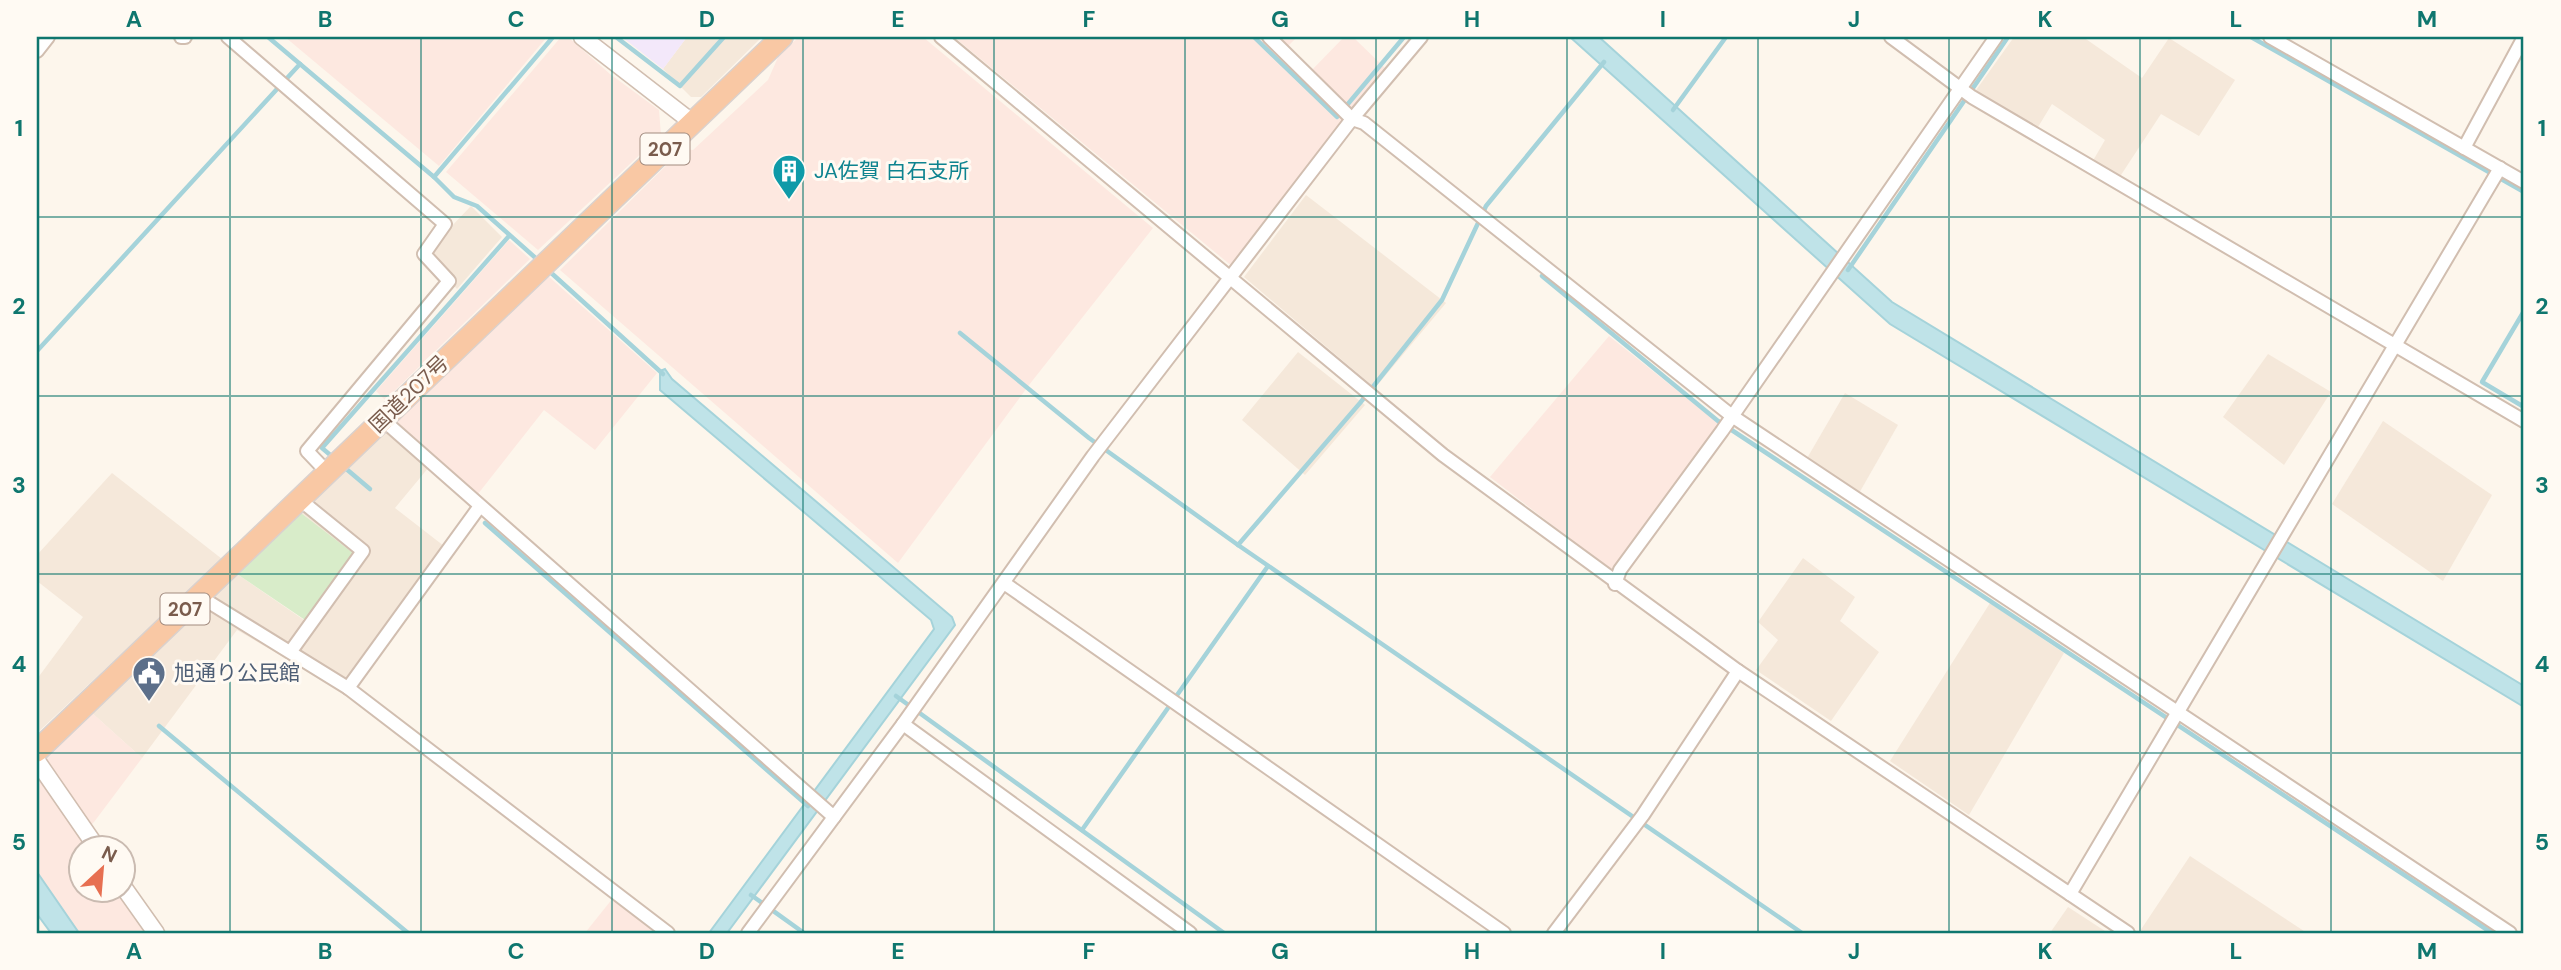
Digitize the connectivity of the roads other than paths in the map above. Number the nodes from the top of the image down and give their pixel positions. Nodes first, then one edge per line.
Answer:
1 (48, 37) edge
2 (228, 37) edge
3 (582, 37) edge
4 (782, 37) edge
5 (941, 37) edge
6 (1269, 37) edge
7 (1421, 37) edge
8 (1891, 37) edge
9 (1996, 37) edge
10 (2270, 37) edge
11 (2524, 37) edge
12 (37, 51) edge
13 (1965, 92) junction
14 (1346, 113) junction
15 (693, 123) junction
16 (2464, 148) junction
17 (2496, 175) junction
18 (2524, 182) edge
19 (1231, 278) junction
20 (2395, 345) junction
21 (382, 419) junction
22 (2524, 421) edge
23 (1728, 423) junction
24 (334, 466) junction
25 (299, 499) junction
26 (480, 506) junction
27 (1004, 583) junction
28 (1615, 583) junction
29 (198, 596) junction
30 (291, 651) junction
31 (1738, 671) junction
32 (348, 688) junction
33 (910, 714) junction
34 (2173, 718) junction
35 (37, 751) edge
36 (37, 761) edge
37 (830, 813) junction
38 (87, 834) edge
39 (2070, 894) junction
40 (135, 904) edge
41 (156, 933) edge
42 (668, 933) edge
43 (748, 933) edge
44 (1190, 933) edge
45 (1504, 933) edge
46 (1554, 933) edge
47 (2127, 933) edge
48 (2510, 933) edge

1 - 12 street
2 - 24 street
3 - 15 street
4 - 15 highway, 国道207号 / 207
5 - 19 street
6 - 14 street
7 - 14 street
8 - 13 street
9 - 13 street
10 - 16 street
11 - 16 street
13 - 20 street
13 - 23 street
14 - 19 street
14 - 23 street
15 - 21 highway, 国道207号 / 207
16 - 17 street
17 - 18 street
17 - 20 street
19 - 27 street
19 - 28 street
20 - 22 street
20 - 34 street
21 - 24 highway, 国道207号 / 207
21 - 26 street
23 - 28 street
23 - 34 street
24 - 25 highway, 国道207号 / 207
25 - 29 highway, 国道207号 / 207
25 - 30 street
26 - 32 street
26 - 37 street
27 - 33 street
27 - 45 street
28 - 31 street
29 - 30 street
29 - 35 highway, 国道207号 / 207
30 - 32 street
31 - 39 street
31 - 46 street
32 - 42 street
33 - 37 street
33 - 44 street
34 - 39 street
34 - 48 street
36 - 38 street
37 - 43 street
39 - 47 street
40 - 41 street

